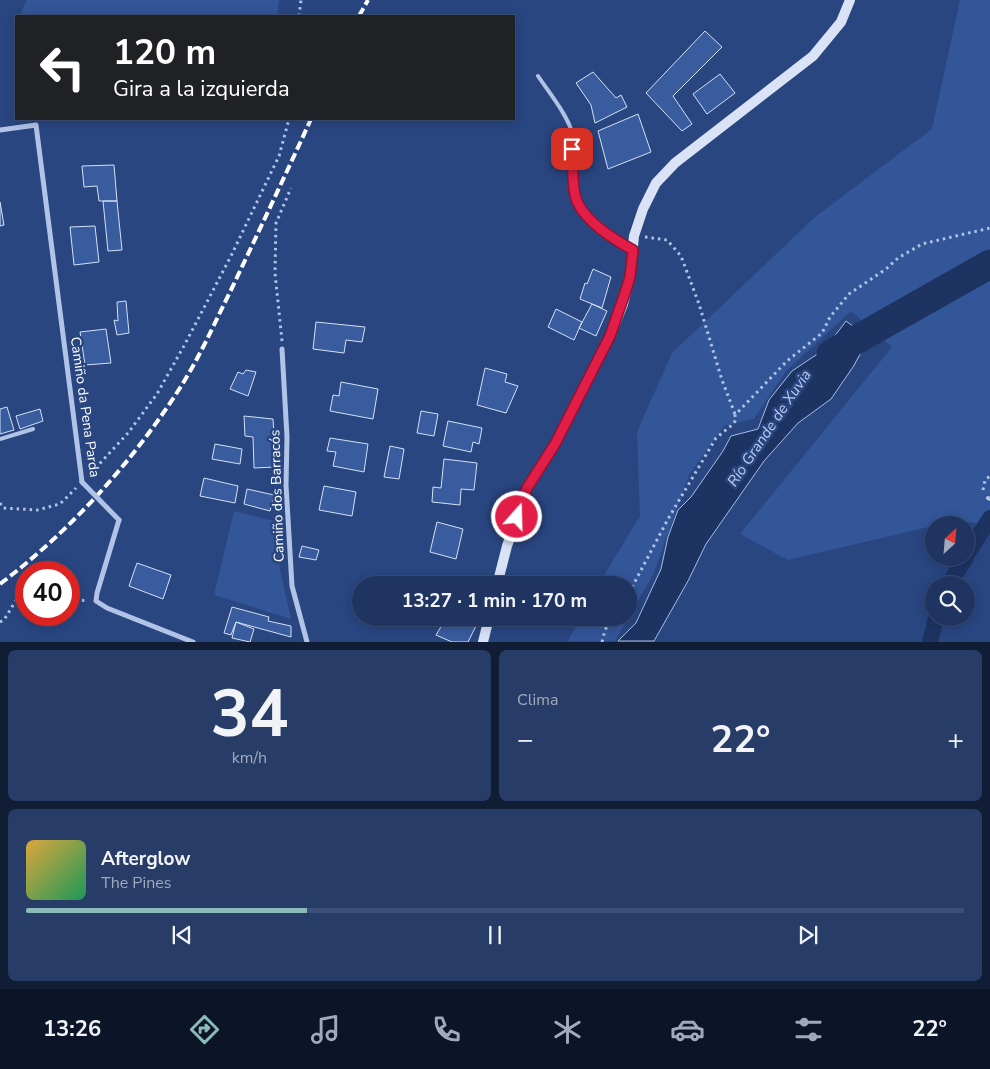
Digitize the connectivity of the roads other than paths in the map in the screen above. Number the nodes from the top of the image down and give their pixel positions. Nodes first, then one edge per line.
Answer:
1 (850, 0) edge
2 (538, 76) dead end
3 (0, 130) edge
4 (633, 250) junction
5 (282, 349) road end
6 (33, 429) dead end
7 (0, 439) edge
8 (499, 576) edge
9 (487, 626) edge
10 (193, 642) edge
11 (307, 642) edge
12 (483, 642) edge

1 - 4 street
2 - 4 lane
3 - 10 street, Camiño da Pena Parda, bridge
4 - 8 street
5 - 11 street, Camiño dos Barracós
6 - 7 lane
9 - 12 street

